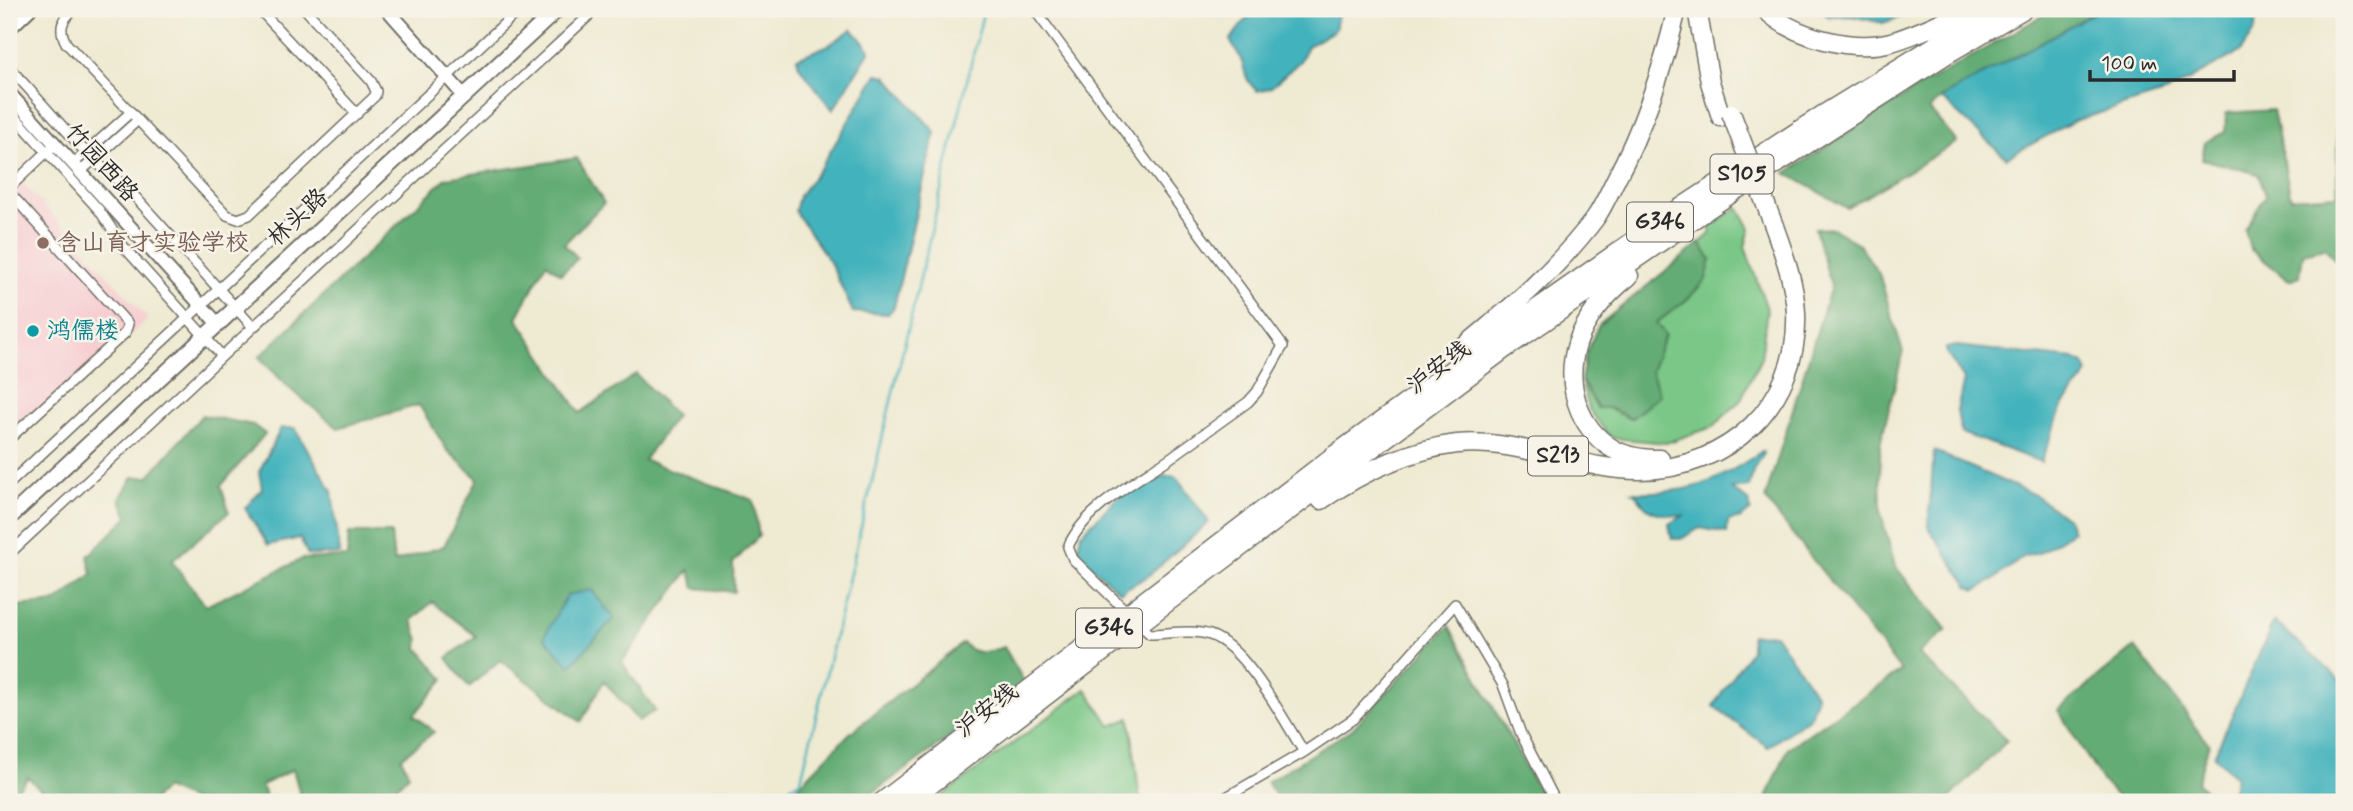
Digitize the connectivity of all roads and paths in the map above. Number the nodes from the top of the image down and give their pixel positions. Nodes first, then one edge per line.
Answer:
1 (30, 9) edge
2 (74, 9) edge
3 (259, 9) edge
4 (305, 9) edge
5 (387, 9) edge
6 (520, 9) edge
7 (558, 9) edge
8 (596, 9) edge
9 (1034, 9) edge
10 (1677, 9) edge
11 (1697, 9) edge
12 (1707, 9) edge
13 (1765, 9) edge
14 (1970, 9) edge
15 (1996, 9) edge
16 (2024, 9) edge
17 (9, 29) edge
18 (9, 67) edge
19 (447, 77) junction
20 (9, 93) edge
21 (464, 96) junction
22 (9, 110) edge
23 (131, 112) junction
24 (357, 114) junction
25 (1726, 115) junction
26 (138, 120) junction
27 (55, 145) junction
28 (86, 152) junction
29 (94, 160) junction
30 (76, 168) junction
31 (9, 190) edge
32 (1733, 192) junction
33 (1769, 228) junction
34 (219, 289) junction
35 (201, 306) junction
36 (236, 308) junction
37 (188, 318) junction
38 (218, 324) junction
39 (253, 327) junction
40 (204, 337) junction
41 (222, 356) junction
42 (9, 439) edge
43 (1336, 454) junction
44 (9, 484) edge
45 (9, 518) edge
46 (9, 554) edge
47 (1178, 594) junction
48 (1134, 618) junction
49 (1304, 752) junction
50 (882, 802) edge
51 (908, 802) edge
52 (1218, 802) edge
53 (1556, 802) edge

1 - 17 main road
2 - 23 street
3 - 24 street
4 - 24 street
5 - 19 main road
6 - 19 street
7 - 21 main road, 林头路
8 - 39 street
9 - 48 street
10 - 43 highway
11 - 25 highway
12 - 25 highway
13 - 14 highway
15 - 43 highway, 沪安线 / G346
16 - 32 highway, 沪安线 / G346
18 - 28 street
19 - 21 main road
19 - 34 street
20 - 27 main road, 竹园西路
21 - 36 main road, 林头路
22 - 37 street
23 - 26 street
23 - 28 street
24 - 26 street
25 - 33 highway, S213, bridge
26 - 29 street
27 - 30 main road, 竹园西路
27 - 31 street
28 - 29 street
28 - 30 street
29 - 30 street
29 - 34 street
30 - 35 main road, 竹园西路
31 - 42 street
32 - 33 highway
32 - 47 highway, 沪安线 / G346
33 - 47 highway, S213
34 - 35 street
34 - 36 street
35 - 37 street
35 - 38 main road, 竹园西路
36 - 38 main road, 林头路
36 - 39 street
37 - 40 street
37 - 44 street
38 - 40 main road, 林头路
39 - 41 street
40 - 41 street
40 - 45 main road, 林头路
41 - 46 street
43 - 48 highway, 沪安线 / G346
47 - 48 highway, 沪安线 / G346
48 - 49 street
48 - 50 highway, 沪安线 / G346
48 - 51 highway, 沪安线 / G346
49 - 52 street
49 - 53 street

